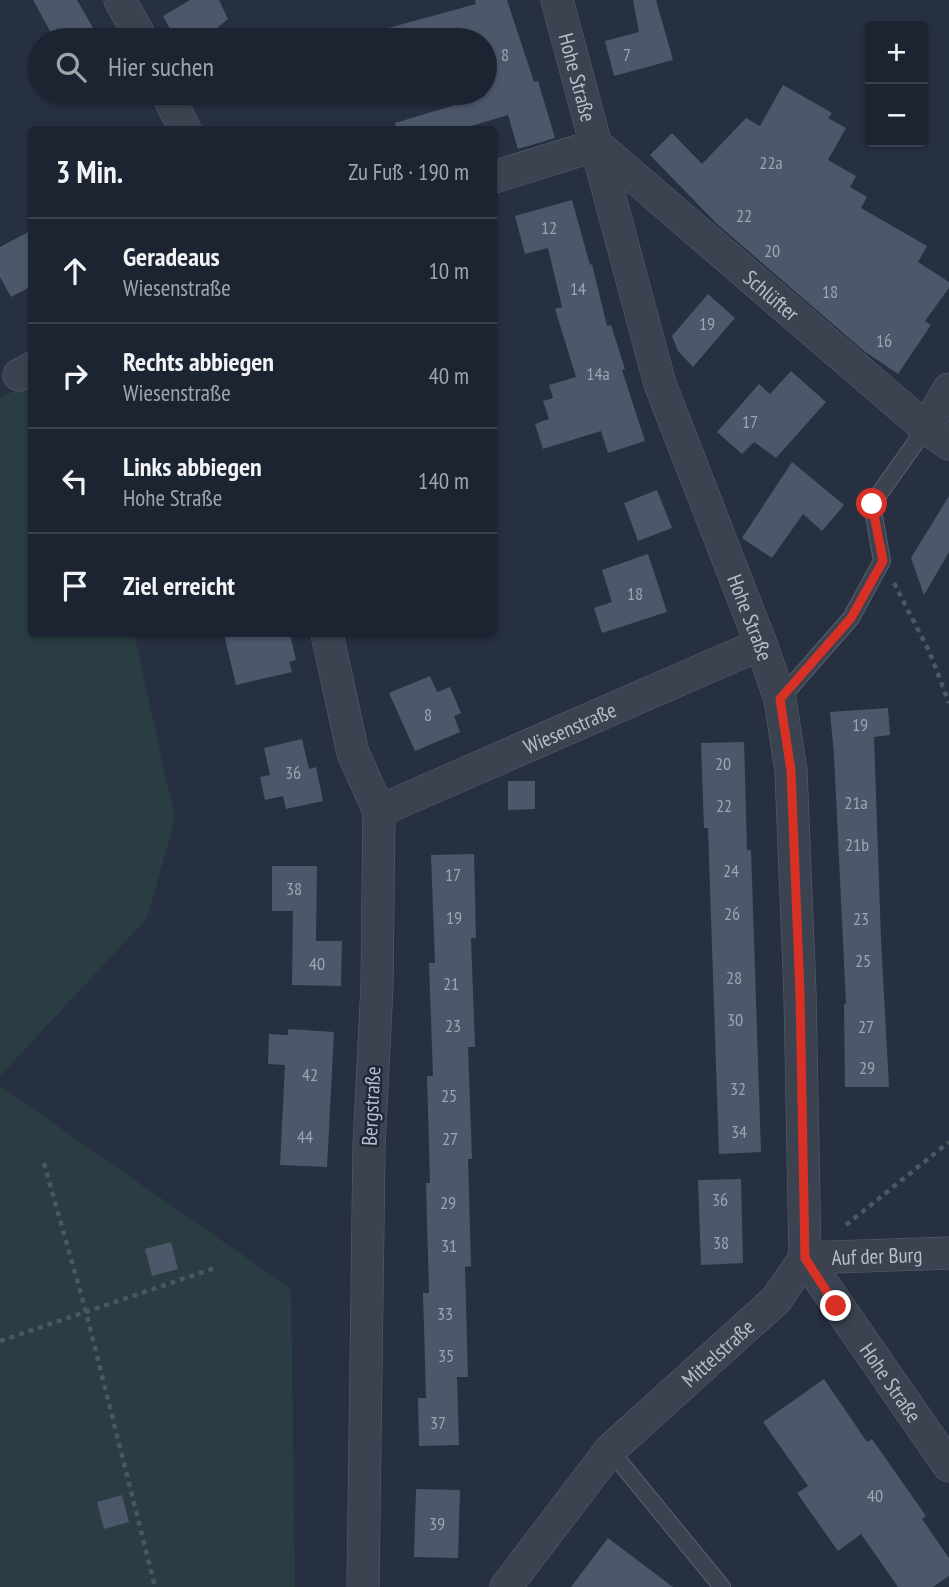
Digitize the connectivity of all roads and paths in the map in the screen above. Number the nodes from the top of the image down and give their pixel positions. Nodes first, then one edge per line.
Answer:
1 (120, 0) edge
2 (557, 0) edge
3 (135, 28) edge
4 (173, 105) edge
5 (183, 126) edge
6 (597, 145) junction
7 (497, 176) edge
8 (949, 389) edge
9 (938, 436) edge
10 (883, 561) junction
11 (328, 637) edge
12 (761, 644) junction
13 (780, 699) junction
14 (949, 703) edge
15 (379, 811) junction
16 (949, 1142) edge
17 (44, 1163) dead end
18 (949, 1253) edge
19 (805, 1258) junction
20 (218, 1267) dead end
21 (86, 1312) junction
22 (0, 1341) edge
23 (610, 1450) junction
24 (949, 1466) edge
25 (155, 1587) edge
26 (363, 1587) edge
27 (506, 1587) edge
28 (722, 1587) edge

1 - 3 street
2 - 6 street, Hohe Straße
4 - 5 street
6 - 7 street
6 - 9 street, Schlüfter
6 - 12 street, Hohe Straße
8 - 9 street
9 - 10 lane
10 - 13 lane
10 - 14 path
11 - 15 street, Bergstraße
12 - 13 street, Hohe Straße
12 - 15 street, Wiesenstraße
13 - 19 street, Hohe Straße
15 - 26 street, Bergstraße
16 - 19 path
17 - 21 path
18 - 19 street, Auf der Burg
19 - 23 street, Mittelstraße
19 - 24 street, Hohe Straße
20 - 21 path
21 - 22 path
21 - 25 path
23 - 27 street, Mittelstraße
23 - 28 lane

